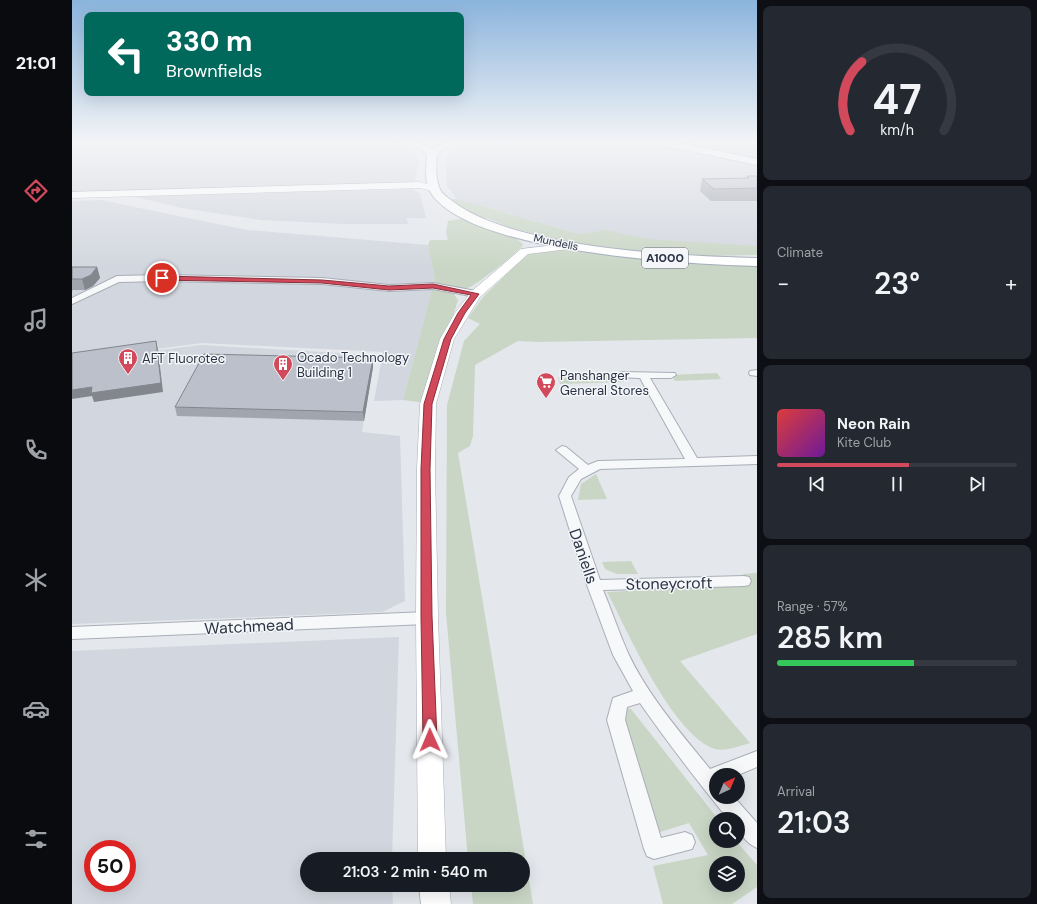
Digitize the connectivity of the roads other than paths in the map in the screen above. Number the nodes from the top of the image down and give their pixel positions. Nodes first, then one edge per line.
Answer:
1 (432, 185) joint
2 (72, 195) edge
3 (521, 242) junction
4 (573, 246) junction
5 (757, 262) edge
6 (476, 294) junction
7 (72, 301) edge
8 (672, 374) dead end
9 (621, 375) dead end
10 (644, 376) junction
11 (562, 450) dead end
12 (757, 460) edge
13 (692, 461) junction
14 (586, 469) junction
15 (744, 581) dead end
16 (594, 585) junction
17 (427, 618) junction
18 (72, 634) edge
19 (643, 694) junction
20 (757, 759) edge
21 (740, 768) edge
22 (709, 782) edge
23 (728, 804) edge
24 (757, 838) edge
25 (685, 842) dead end
26 (432, 852) edge
27 (435, 892) edge
28 (436, 904) edge

1 - 2 main road
1 - 3 main road, Mundells / A1000
3 - 4 main road, Mundells / A1000
3 - 4 main road
3 - 6 main road
4 - 5 main road, Mundells / A1000
6 - 7 street
6 - 17 main road
8 - 10 street
9 - 10 street
10 - 13 street
11 - 14 street
12 - 13 street, Daniells
13 - 14 street, Daniells
14 - 16 street, Daniells
15 - 16 street, Stoneycroft
16 - 19 street, Daniells
17 - 18 street, Watchmead
17 - 26 main road
19 - 22 street, Daniells
19 - 25 street
20 - 21 street
23 - 24 street
27 - 28 main road

